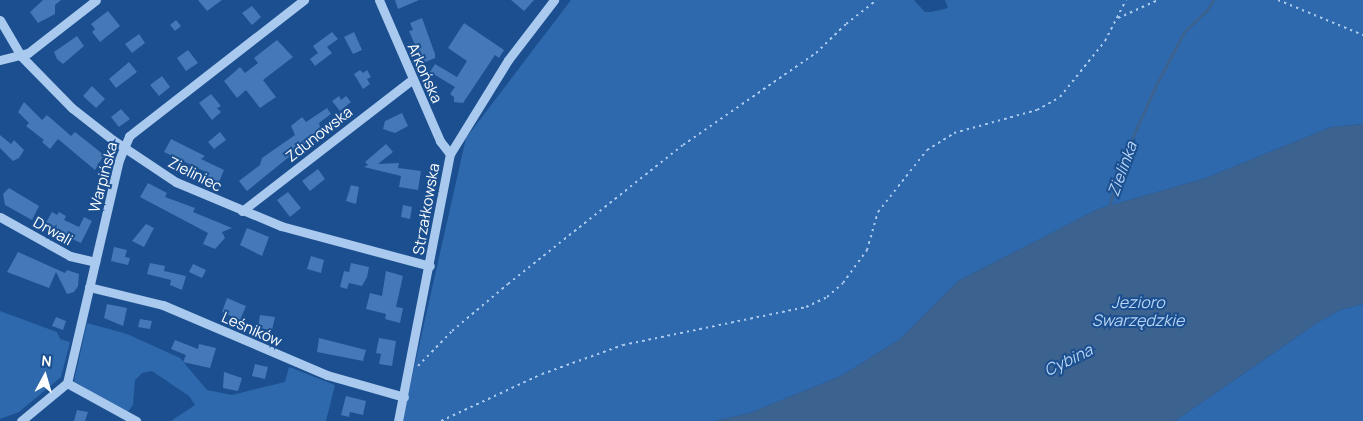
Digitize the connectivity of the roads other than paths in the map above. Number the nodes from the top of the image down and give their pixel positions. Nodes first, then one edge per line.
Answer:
1 (96, 0) edge
2 (304, 0) edge
3 (379, 0) edge
4 (554, 0) edge
5 (0, 20) edge
6 (21, 56) junction
7 (0, 60) edge
8 (413, 79) junction
9 (124, 148) junction
10 (450, 154) junction
11 (242, 211) junction
12 (0, 217) edge
13 (95, 262) junction
14 (430, 266) junction
15 (89, 287) junction
16 (67, 384) junction
17 (404, 397) junction
18 (21, 421) edge
19 (136, 421) edge
20 (398, 421) edge

1 - 6 street
2 - 9 street, Warpińska
3 - 8 street, Arkońska
4 - 10 street, Strzałkowska
5 - 6 street, Zieliniec
6 - 7 street
6 - 9 street, Zieliniec
8 - 10 street, Arkońska
8 - 11 street, Zdunowska
9 - 11 street, Zieliniec
9 - 13 street, Warpińska
10 - 14 street, Strzałkowska
11 - 14 street, Zieliniec
12 - 13 street, Drwali
13 - 15 street, Warpińska
14 - 17 street, Strzałkowska
15 - 16 street, Warpińska
15 - 17 street, Leśników
16 - 18 street
16 - 19 street
17 - 20 street, Strzałkowska

